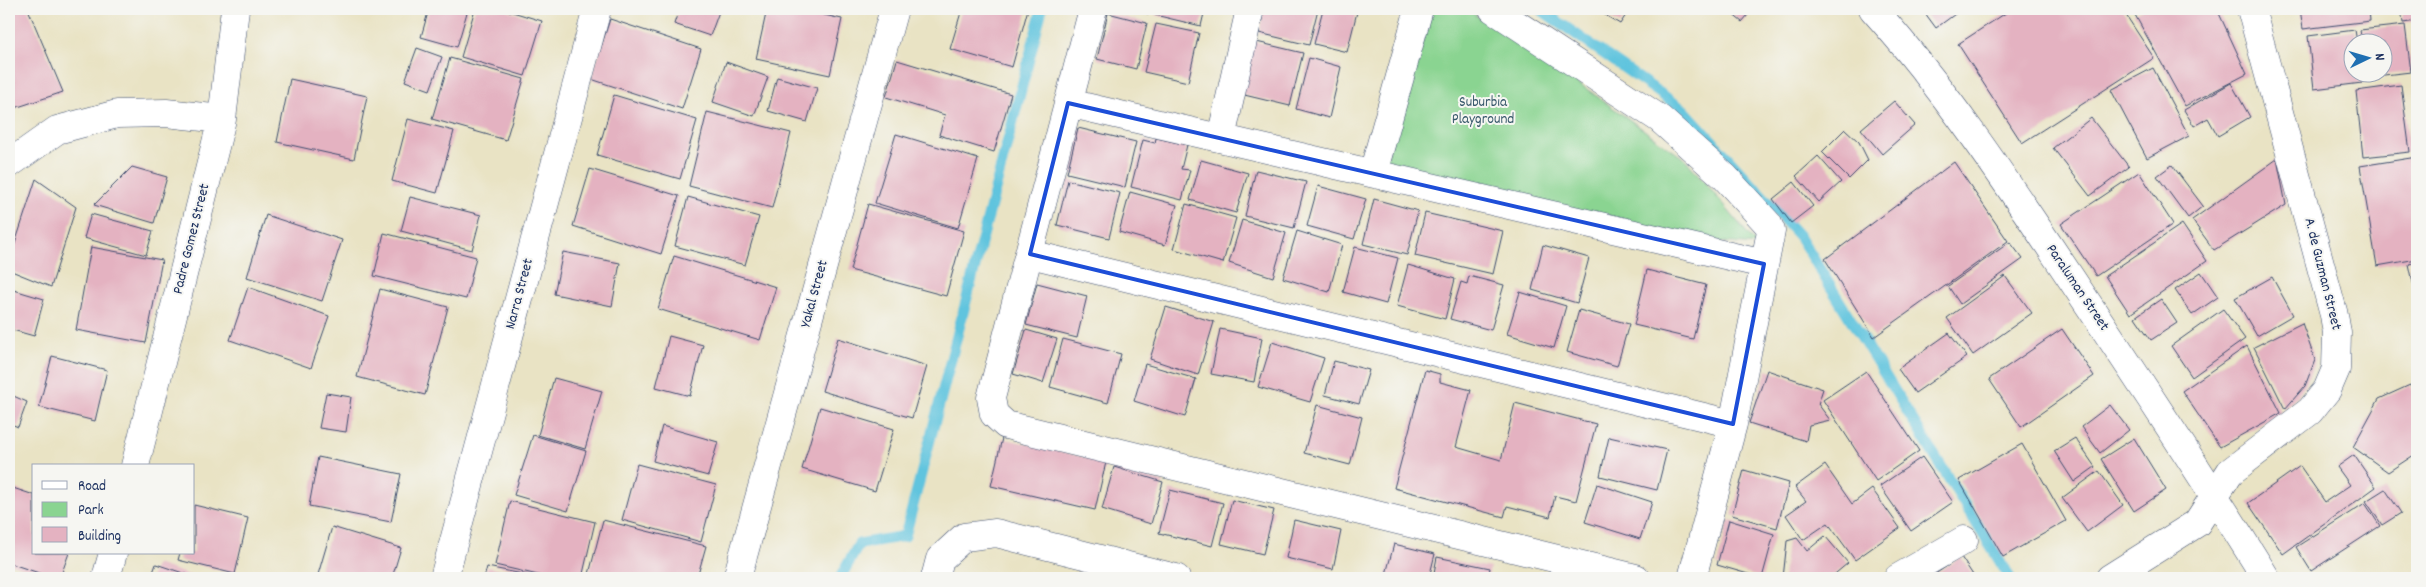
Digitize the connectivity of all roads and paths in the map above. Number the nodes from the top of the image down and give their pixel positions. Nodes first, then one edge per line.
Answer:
1 (235, 9) edge
2 (597, 9) edge
3 (894, 9) edge
4 (1093, 9) edge
5 (1250, 9) edge
6 (1419, 9) edge
7 (1493, 9) edge
8 (1873, 9) edge
9 (2251, 9) edge
10 (1068, 103) junction
11 (222, 119) junction
12 (1221, 138) junction
13 (9, 164) edge
14 (1373, 173) junction
15 (1030, 254) junction
16 (1764, 264) junction
17 (1733, 424) junction
18 (136, 464) edge
19 (2215, 496) junction
20 (1964, 540) dead end
21 (113, 554) edge
22 (106, 578) edge
23 (444, 578) edge
24 (737, 578) edge
25 (935, 578) edge
26 (1176, 578) edge
27 (1636, 578) edge
28 (1692, 578) edge
29 (1898, 578) edge
30 (2110, 578) edge
31 (2266, 578) edge

1 - 11 street, Padre Gomez Street
2 - 23 street, Narra Street
3 - 24 street, Yakal Street
4 - 10 street
5 - 12 street
6 - 14 street
7 - 16 street
8 - 19 street, Paraluman Street
9 - 19 street, A. de Guzman Street
10 - 12 street
10 - 15 street
11 - 13 street
11 - 18 street, Padre Gomez Street
12 - 14 street
14 - 16 street
15 - 17 street
15 - 27 street
16 - 17 street
17 - 28 street
19 - 30 street, A. de Guzman Street
19 - 31 street, Paraluman Street
20 - 29 street
21 - 22 street
25 - 26 street

